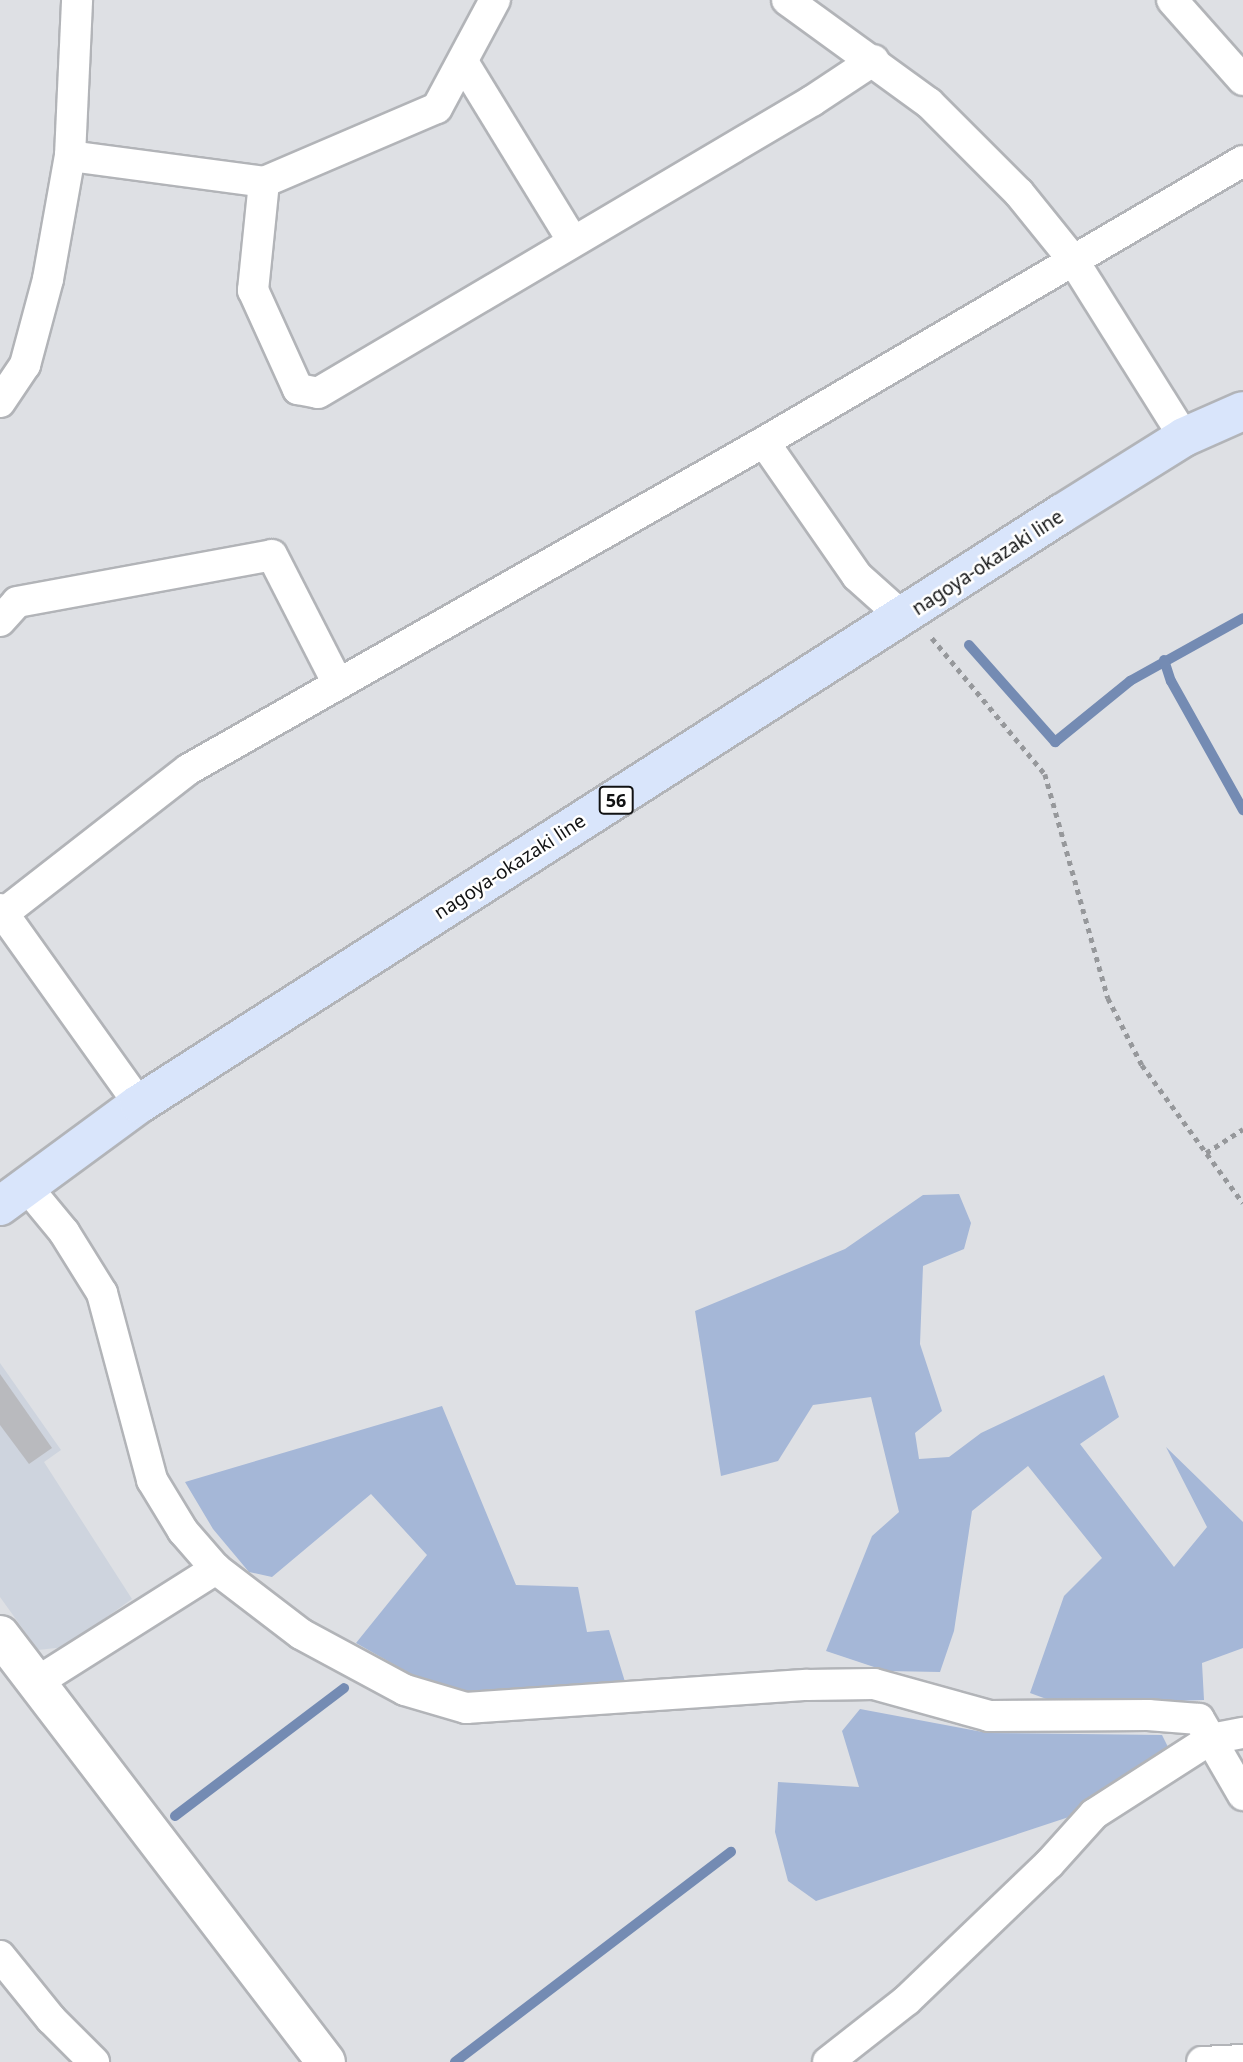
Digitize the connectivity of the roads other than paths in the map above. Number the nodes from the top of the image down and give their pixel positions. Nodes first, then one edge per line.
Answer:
1 (77, 0) edge
2 (495, 0) edge
3 (787, 0) edge
4 (1172, 0) edge
5 (874, 60) junction
6 (463, 62) junction
7 (1243, 80) edge
8 (70, 156) junction
9 (1243, 161) edge
10 (264, 182) junction
11 (572, 240) junction
12 (1073, 260) junction
13 (0, 402) edge
14 (1243, 411) edge
15 (1184, 437) junction
16 (764, 442) junction
17 (6, 602) edge
18 (907, 616) junction
19 (338, 684) junction
20 (1, 912) edge
21 (139, 1104) junction
22 (13, 1196) edge
23 (216, 1569) junction
24 (0, 1635) edge
25 (37, 1682) junction
26 (1243, 1733) edge
27 (1211, 1739) junction
28 (1243, 1795) edge
29 (0, 1956) edge
30 (1243, 2060) edge
31 (94, 2062) edge
32 (326, 2062) edge
33 (828, 2062) edge
34 (1202, 2062) edge

1 - 8 street
2 - 6 street
3 - 5 street
4 - 7 street
5 - 11 street
5 - 12 street
6 - 10 street
6 - 11 street
8 - 10 street
8 - 13 street
9 - 12 street
10 - 11 street
12 - 15 street
12 - 16 street
14 - 15 main road, nagoya-okazaki line / 56
15 - 18 main road, nagoya-okazaki line / 56
16 - 18 street
16 - 19 street
17 - 19 street
18 - 21 main road, nagoya-okazaki line / 56
19 - 20 street
20 - 21 street
21 - 22 main road, nagoya-okazaki line / 56
22 - 23 street
23 - 25 street
23 - 27 street
24 - 25 street
25 - 32 street
26 - 27 street
27 - 28 street
27 - 33 street
29 - 31 street
30 - 34 street

